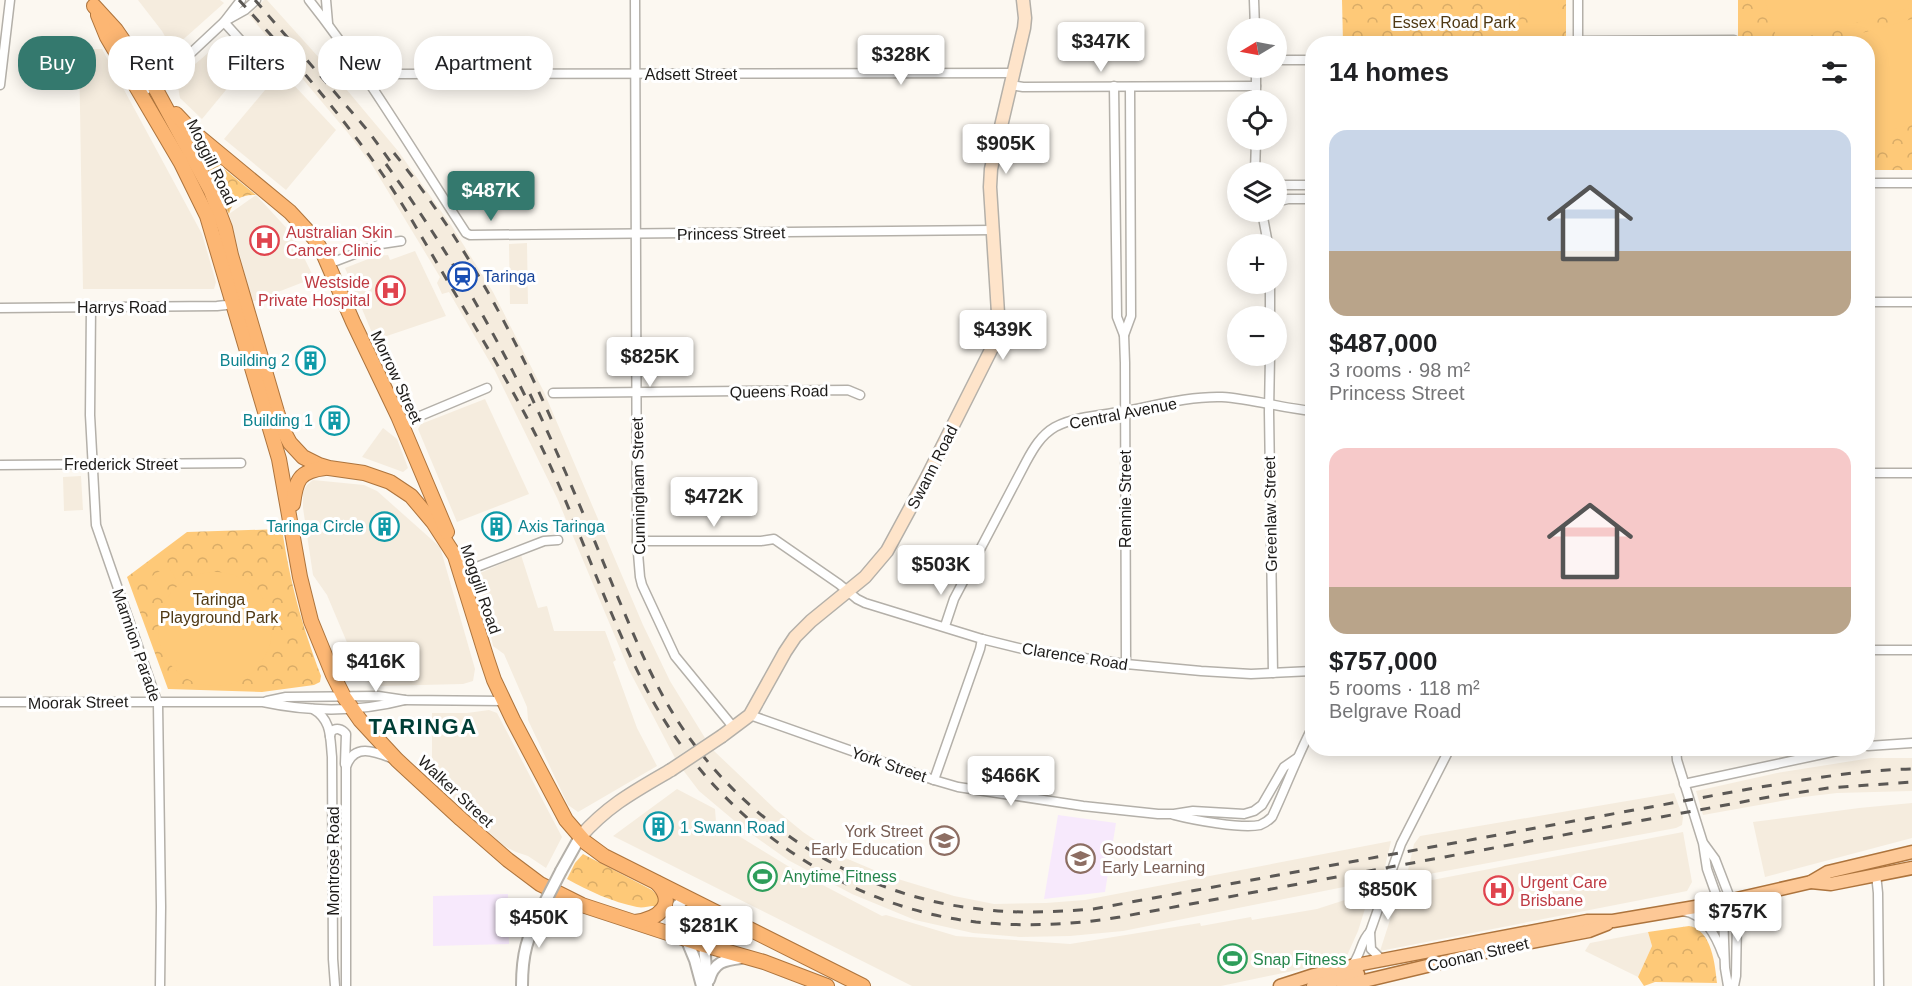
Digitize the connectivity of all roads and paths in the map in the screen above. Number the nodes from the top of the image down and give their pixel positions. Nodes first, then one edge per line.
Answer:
1 (10, 0) edge
2 (241, 0) edge
3 (256, 0) edge
4 (309, 0) edge
5 (326, 0) edge
6 (635, 0) edge
7 (1023, 0) edge
8 (1254, 0) edge
9 (1578, 0) edge
10 (92, 3) edge
11 (1255, 18) edge
12 (224, 22) junction
13 (328, 24) junction
14 (120, 36) edge
15 (237, 36) edge
16 (336, 36) edge
17 (1578, 36) edge
18 (195, 47) edge
19 (1287, 60) edge
20 (1305, 60) edge
21 (402, 74) edge
22 (634, 74) junction
23 (1256, 78) edge
24 (1013, 79) junction
25 (0, 85) edge
26 (1114, 86) junction
27 (1256, 86) junction
28 (1130, 87) junction
29 (146, 90) edge
30 (157, 90) edge
31 (374, 90) edge
32 (1256, 90) edge
33 (140, 95) junction
34 (162, 99) junction
35 (1875, 183) edge
36 (1912, 183) edge
37 (1287, 185) edge
38 (1305, 185) edge
39 (1287, 199) edge
40 (1305, 199) edge
41 (993, 230) junction
42 (636, 234) junction
43 (401, 241) dead end
44 (328, 264) junction
45 (238, 299) junction
46 (1875, 302) edge
47 (1912, 302) edge
48 (92, 307) junction
49 (0, 308) edge
50 (1124, 335) junction
51 (1270, 366) edge
52 (487, 388) dead end
53 (637, 392) junction
54 (553, 393) dead end
55 (860, 395) dead end
56 (1269, 404) junction
57 (1305, 410) edge
58 (1124, 411) junction
59 (401, 423) junction
60 (241, 463) dead end
61 (0, 465) edge
62 (92, 465) junction
63 (328, 468) junction
64 (1875, 473) edge
65 (1912, 473) edge
66 (291, 518) junction
67 (558, 540) dead end
68 (638, 541) junction
69 (455, 556) junction
70 (461, 573) junction
71 (848, 591) junction
72 (945, 626) junction
73 (982, 639) junction
74 (1875, 650) edge
75 (1912, 650) edge
76 (1126, 664) junction
77 (1305, 671) edge
78 (1273, 673) junction
79 (344, 697) junction
80 (405, 700) junction
81 (504, 701) junction
82 (0, 702) edge
83 (158, 702) junction
84 (264, 702) junction
85 (307, 707) junction
86 (352, 709) junction
87 (750, 715) junction
88 (734, 728) junction
89 (330, 736) junction
90 (1305, 742) edge
91 (1912, 743) edge
92 (1875, 746) edge
93 (1446, 756) edge
94 (1677, 756) edge
95 (1814, 756) edge
96 (1297, 758) junction
97 (397, 760) junction
98 (345, 775) junction
99 (934, 780) junction
100 (1684, 784) junction
101 (1174, 814) junction
102 (580, 837) junction
103 (1703, 843) junction
104 (1912, 852) edge
105 (1912, 868) edge
106 (1876, 874) junction
107 (1811, 882) junction
108 (657, 883) junction
109 (691, 901) junction
110 (1725, 901) junction
111 (1677, 910) junction
112 (1613, 921) junction
113 (634, 922) junction
114 (1370, 932) junction
115 (686, 939) junction
116 (704, 945) junction
117 (1458, 946) junction
118 (748, 957) junction
119 (1383, 961) junction
120 (1351, 966) junction
121 (1725, 968) junction
122 (160, 986) edge
123 (335, 986) edge
124 (346, 986) edge
125 (522, 986) edge
126 (702, 986) edge
127 (707, 986) edge
128 (827, 986) edge
129 (863, 986) edge
130 (1280, 986) edge
131 (1313, 986) edge
132 (1343, 986) edge
133 (1728, 986) edge
134 (1734, 986) edge
135 (1879, 986) edge

1 - 25 street
2 - 12 street
3 - 12 street
4 - 13 street
5 - 13 street
6 - 22 street, Cunningham Street
7 - 24 main road, Swann Road
8 - 11 street
9 - 17 street
10 - 14 highway, Moggill Road
10 - 33 highway, Moggill Road
12 - 15 street
12 - 18 street
13 - 16 street
19 - 20 street
21 - 22 street, Adsett Street
22 - 24 street, Adsett Street
22 - 42 street, Cunningham Street
23 - 27 street
24 - 26 street, Adsett Street
24 - 41 main road, Swann Road
26 - 28 street, Adsett Street
26 - 50 street, Rennie Street
27 - 28 street, Adsett Street
27 - 32 street
28 - 50 street, Rennie Street
29 - 33 street
30 - 34 highway, Moggill Road
31 - 42 street, Princess Street
33 - 45 highway, Moggill Road
34 - 44 highway, Morrow Street
34 - 45 highway, Moggill Road
35 - 36 street
37 - 38 street
39 - 40 street
41 - 42 street, Princess Street
41 - 71 main road, Swann Road
42 - 53 street, Cunningham Street
43 - 44 street
44 - 59 highway, Morrow Street
45 - 48 street, Harrys Road
45 - 63 highway, Moggill Road
45 - 66 highway, Moggill Road
46 - 47 street
48 - 49 street, Harrys Road
48 - 62 street, Marmion Parade
50 - 58 street, Rennie Street
51 - 56 street, Greenlaw Street
52 - 59 street
53 - 54 street, Queens Road
53 - 55 street, Queens Road
53 - 68 street, Cunningham Street
56 - 57 street, Central Avenue
56 - 58 street, Central Avenue
56 - 78 street, Greenlaw Street
58 - 72 street, Central Avenue
58 - 76 street, Rennie Street
59 - 69 highway, Morrow Street
60 - 62 street, Frederick Street
61 - 62 street, Frederick Street
62 - 83 street, Marmion Parade
63 - 66 highway
63 - 69 highway, Moggill Road
64 - 65 street
66 - 79 highway, Walker Street
67 - 70 street
68 - 71 street, Clarence Road
68 - 88 street, Cunningham Street
69 - 70 highway, Moggill Road
70 - 81 highway, Moggill Road
71 - 72 street, Clarence Road
71 - 87 main road, Swann Road
72 - 73 street, Clarence Road
73 - 76 street, Clarence Road
73 - 99 street
74 - 75 street
76 - 78 street, Clarence Road
77 - 78 street, Clarence Road
79 - 80 street, Moorak Street
79 - 84 street, Moorak Street
79 - 86 highway, Walker Street
80 - 81 street, Moorak Street
80 - 86 street, Moorak Street
81 - 102 highway, Moggill Road
82 - 83 street, Moorak Street
83 - 84 street, Moorak Street
83 - 122 street, Marmion Parade
84 - 85 street, Moorak Street
85 - 86 street, Moorak Street
85 - 89 street, Montrose Road
86 - 97 highway, Walker Street
87 - 88 main road, Swann Road
87 - 99 street, York Street
88 - 102 main road, Swann Road, bridge
89 - 98 street, Montrose Road
89 - 123 street, Montrose Road
90 - 96 street, York Street
91 - 92 street
93 - 114 street
94 - 100 street
95 - 100 street
96 - 101 street, York Street
96 - 101 street, York Street
97 - 98 street
97 - 113 highway, Walker Street
98 - 124 street, Montrose Road
99 - 101 street, York Street
100 - 103 street
102 - 108 highway, Moggill Road
102 - 125 street, bridge
103 - 110 street
103 - 110 street
104 - 107 main road, Coonan Street
105 - 106 main road, Coonan Street
106 - 107 main road, Coonan Street
106 - 135 street
107 - 110 main road, Coonan Street
108 - 109 highway, Moggill Road
108 - 113 highway
109 - 115 street
109 - 116 street
109 - 129 highway, Moggill Road
110 - 111 main road, Coonan Street
110 - 121 street
110 - 134 street
111 - 112 main road, Coonan Street
111 - 121 street
112 - 117 main road, Coonan Street
112 - 132 main road, Coonan Street
113 - 115 highway
114 - 119 street
114 - 120 street
115 - 116 highway
115 - 126 street
116 - 118 highway
116 - 127 street
117 - 119 main road, Coonan Street
117 - 131 main road, Coonan Street
118 - 127 street
118 - 128 highway
119 - 120 main road, Coonan Street
120 - 130 main road, Coonan Street
121 - 133 street

